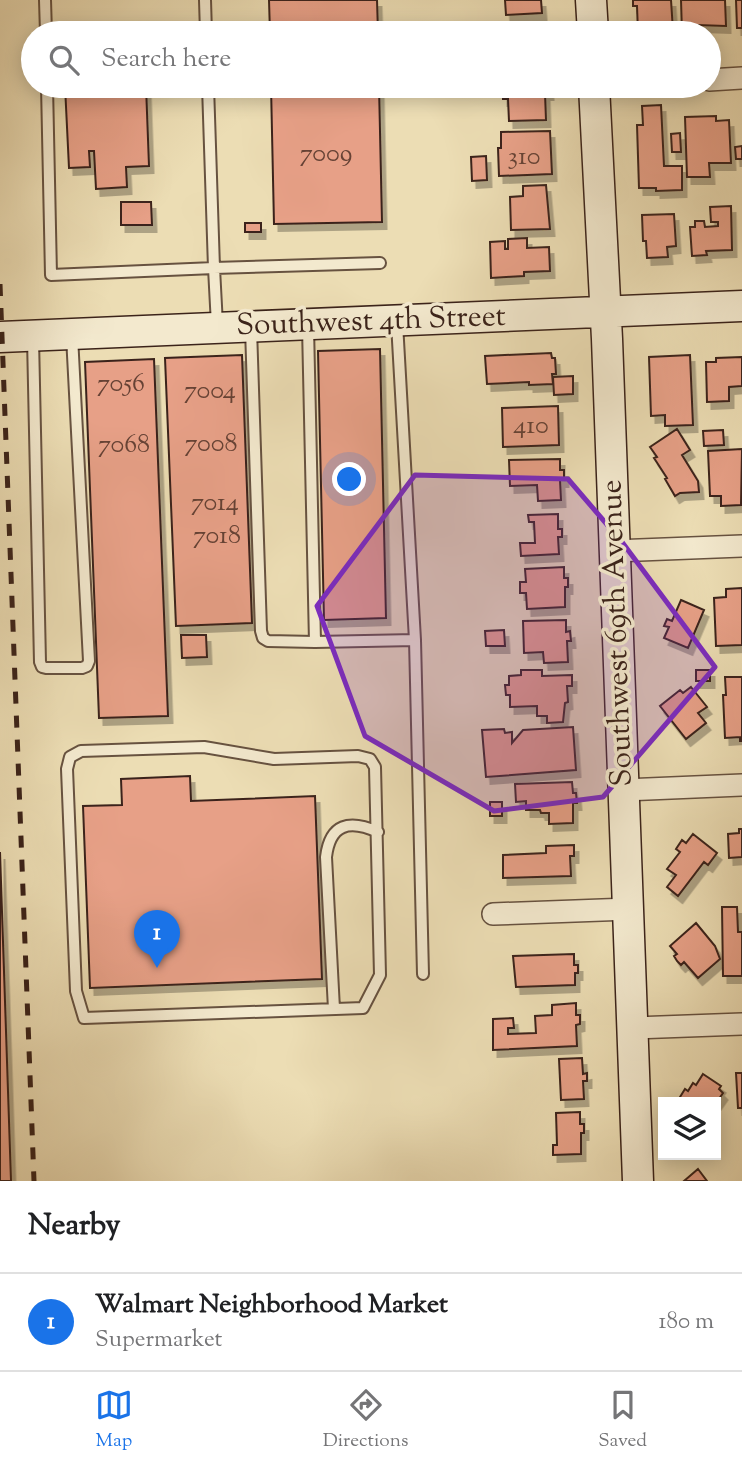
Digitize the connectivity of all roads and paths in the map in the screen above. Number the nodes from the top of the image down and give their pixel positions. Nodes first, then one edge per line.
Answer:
1 (45, 0) edge
2 (205, 0) edge
3 (591, 0) edge
4 (46, 21) edge
5 (206, 21) edge
6 (592, 21) edge
7 (742, 78) edge
8 (721, 79) edge
9 (47, 98) edge
10 (208, 98) edge
11 (595, 98) edge
12 (380, 263) dead end
13 (214, 268) junction
14 (742, 306) edge
15 (605, 312) junction
16 (397, 321) junction
17 (308, 323) junction
18 (251, 327) junction
19 (218, 328) junction
20 (72, 333) junction
21 (33, 336) junction
22 (0, 337) edge
23 (742, 546) edge
24 (614, 551) junction
25 (415, 640) junction
26 (315, 642) junction
27 (742, 785) edge
28 (624, 790) junction
29 (378, 832) junction
30 (629, 909) junction
31 (493, 914) dead end
32 (423, 974) dead end
33 (334, 1009) junction
34 (742, 1024) edge
35 (634, 1028) junction
36 (638, 1181) edge

1 - 4 lane
2 - 5 lane
3 - 6 street
7 - 8 street
9 - 13 lane
10 - 13 lane
11 - 15 street, Southwest 69th Avenue
12 - 13 lane
13 - 19 lane
14 - 15 street, Southwest 4th Street
15 - 16 street, Southwest 4th Street
15 - 24 street, Southwest 69th Avenue
16 - 17 street, Southwest 4th Street
16 - 25 lane
17 - 18 street, Southwest 4th Street
17 - 26 lane
18 - 19 street, Southwest 4th Street
18 - 26 lane
19 - 20 street, Southwest 4th Street
20 - 21 street, Southwest 4th Street
20 - 21 lane
21 - 22 street, Southwest 4th Street
23 - 24 street
24 - 28 street, Southwest 69th Avenue
25 - 26 lane
25 - 32 lane
27 - 28 street
28 - 30 street, Southwest 69th Avenue
29 - 33 lane
29 - 33 lane
29 - 33 lane
30 - 31 street
30 - 35 street, Southwest 69th Avenue
34 - 35 street
35 - 36 street, Southwest 69th Avenue

